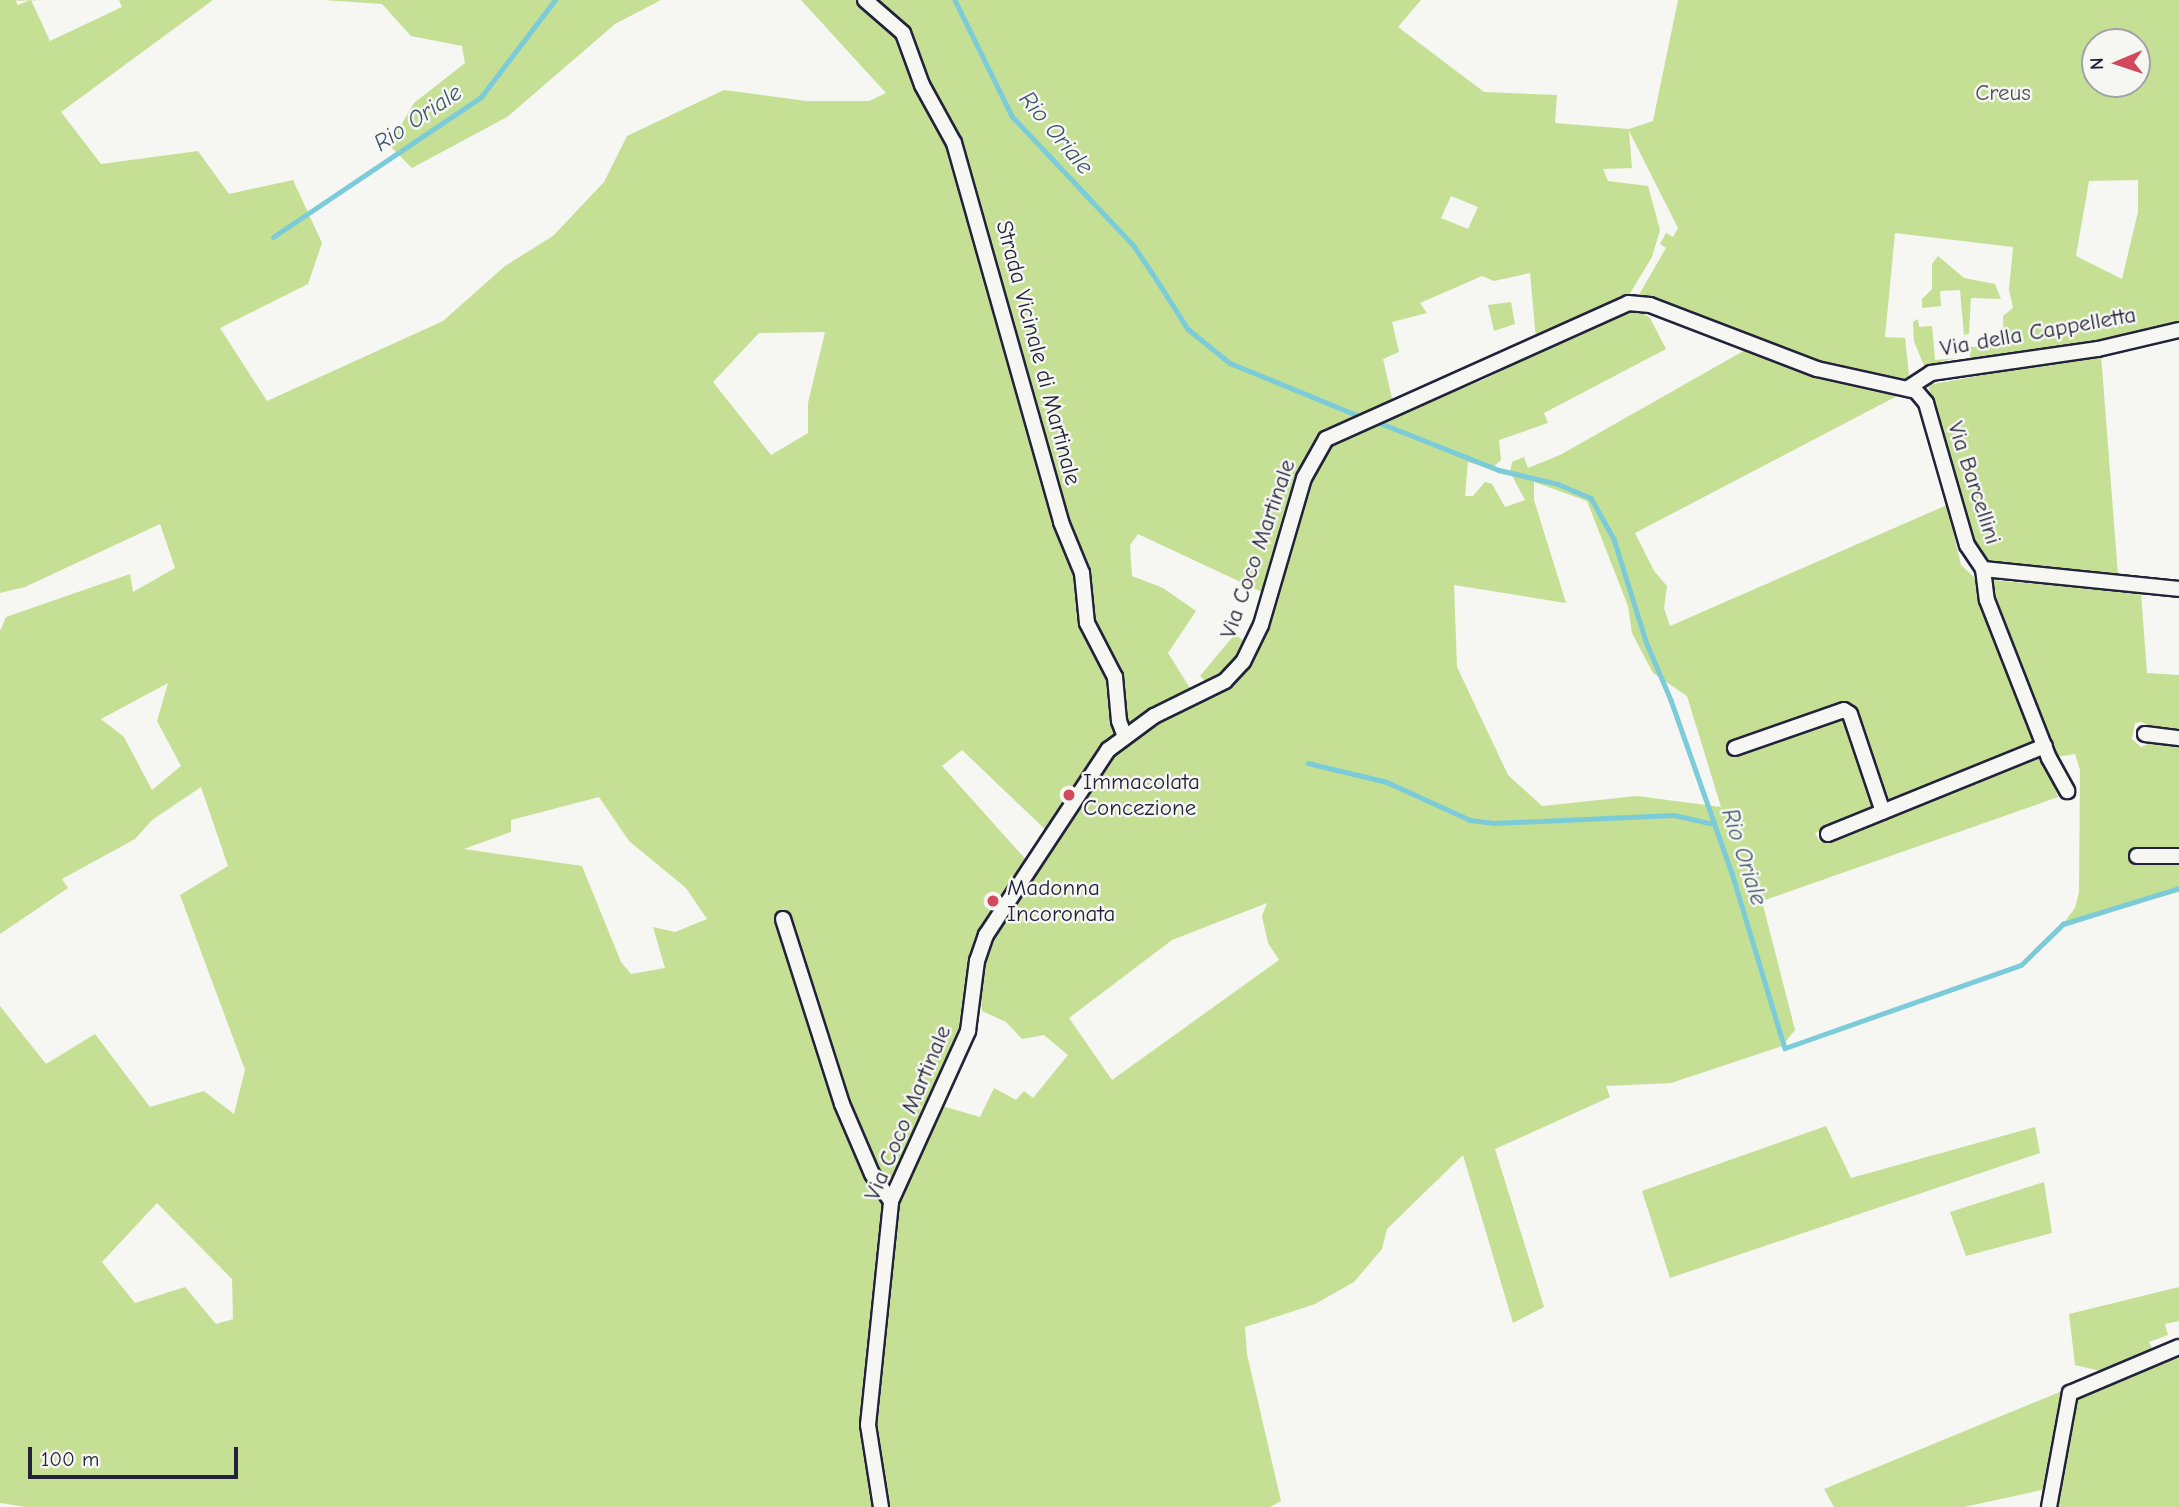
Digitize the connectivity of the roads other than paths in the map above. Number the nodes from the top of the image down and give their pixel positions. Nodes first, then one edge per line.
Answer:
1 (865, 0) edge
2 (2179, 330) edge
3 (1908, 388) junction
4 (1983, 569) junction
5 (2179, 589) edge
6 (2145, 734) dead end
7 (1125, 737) junction
8 (2179, 738) edge
9 (2045, 746) junction
10 (1735, 748) dead end
11 (2067, 791) dead end
12 (1883, 812) junction
13 (1828, 834) dead end
14 (2137, 856) dead end
15 (2179, 856) edge
16 (783, 919) dead end
17 (891, 1201) junction
18 (2179, 1347) edge
19 (881, 1507) edge
20 (2049, 1507) edge

1 - 7 street, Strada Vicinale di Martinale
2 - 3 street, Via della Cappelletta
3 - 4 street, Via Barcellini
3 - 7 street, Via Coco Martinale
4 - 5 street, Via Barcellini
4 - 9 street
6 - 8 street
7 - 17 street, Via Coco Martinale
9 - 11 street
9 - 12 street
10 - 12 street
12 - 13 street
14 - 15 street
16 - 17 street
17 - 19 street, Via Coco Martinale
18 - 20 street

